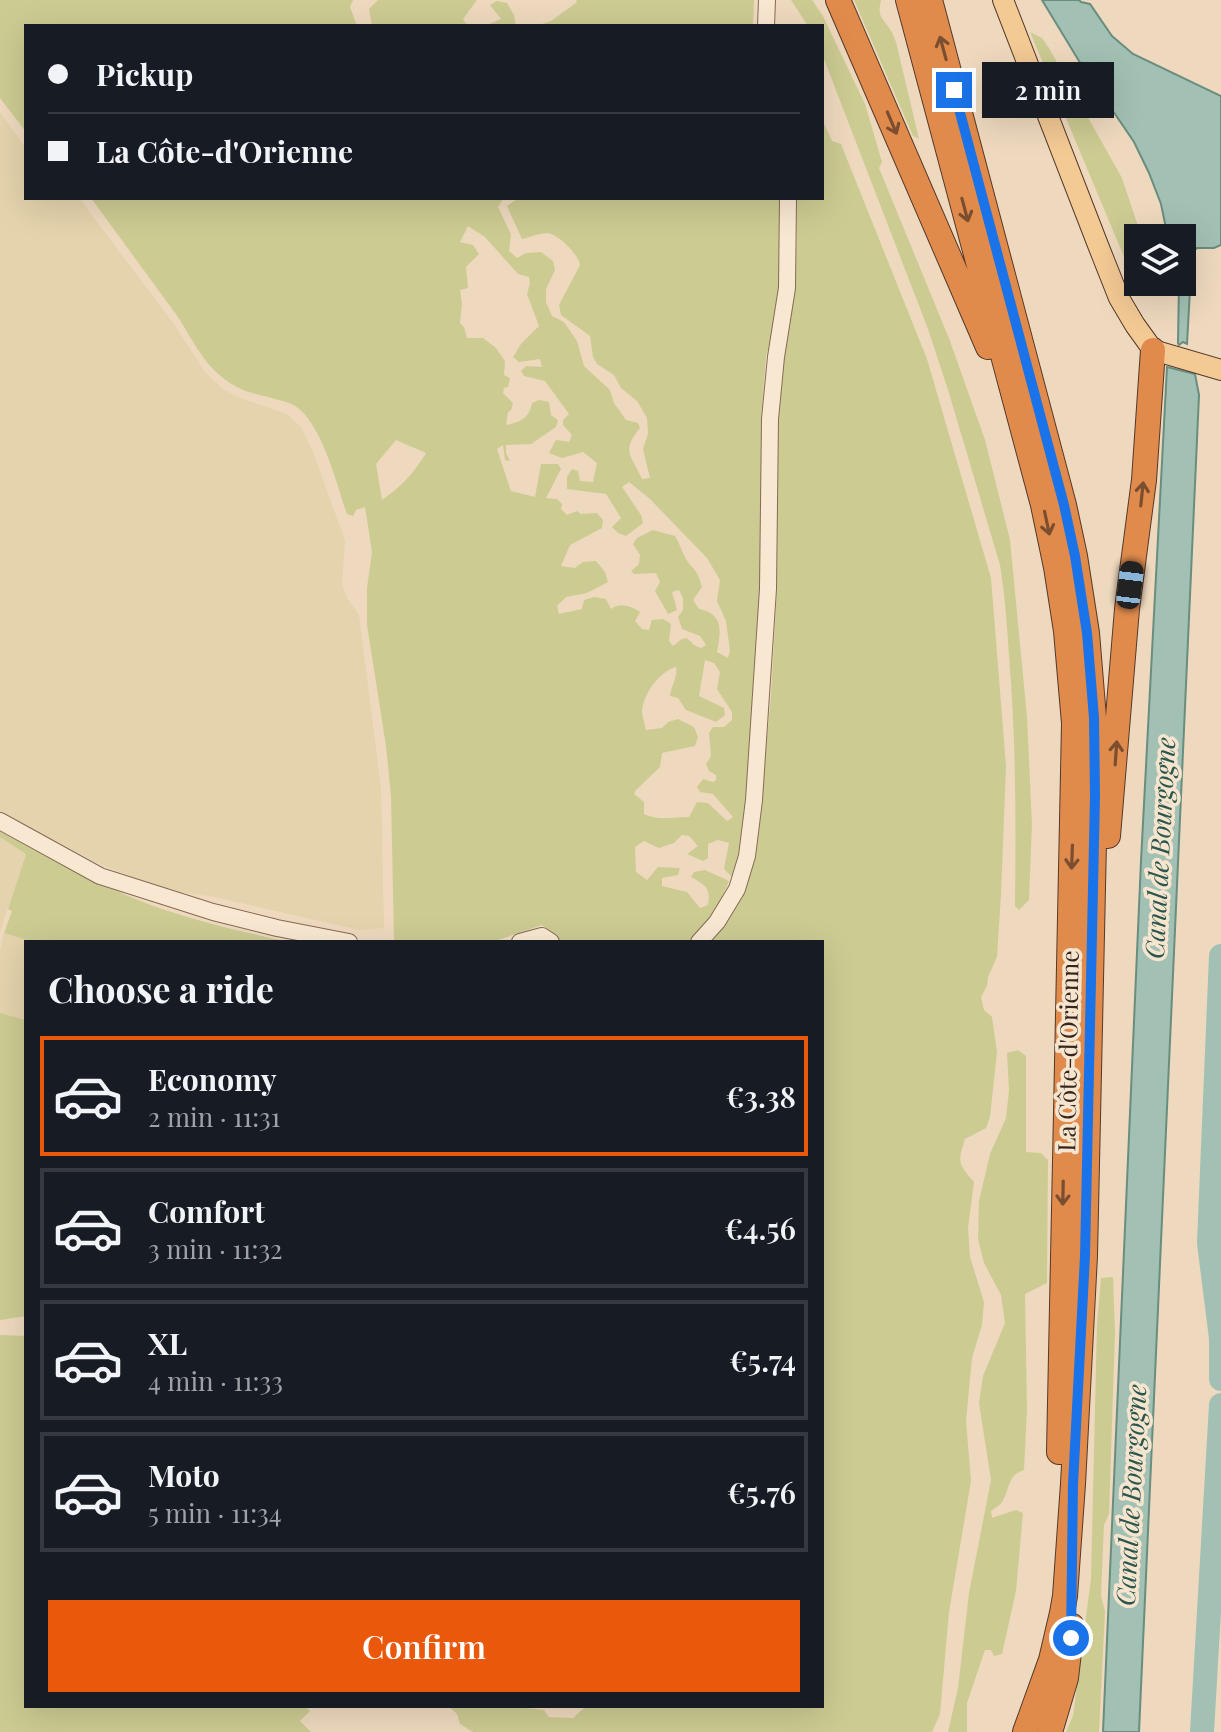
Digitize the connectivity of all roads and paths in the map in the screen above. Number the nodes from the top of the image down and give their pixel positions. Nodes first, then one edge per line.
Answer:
1 (838, 0) edge
2 (908, 0) edge
3 (930, 0) edge
4 (1003, 0) edge
5 (768, 3) edge
6 (766, 24) edge
7 (788, 200) edge
8 (1160, 352) junction
9 (1221, 370) edge
10 (1029, 448) junction
11 (0, 821) edge
12 (339, 940) edge
13 (527, 940) edge
14 (548, 940) edge
15 (701, 940) edge
16 (1091, 997) junction
17 (1073, 1484) junction
18 (1012, 1732) edge
19 (1025, 1732) edge
20 (1050, 1732) edge

1 -> 10 highway
2 -> 10 highway, La Côte-d'Orienne
16 -> 3 highway, La Côte-d'Orienne
4 - 8 main road
5 - 6 street
7 - 15 street
8 - 9 main road
16 -> 8 highway
10 -> 18 highway, La Côte-d'Orienne
11 - 12 street
13 - 14 street
16 - 17 highway, La Côte-d'Orienne
17 - 19 highway, La Côte-d'Orienne
17 - 20 highway

